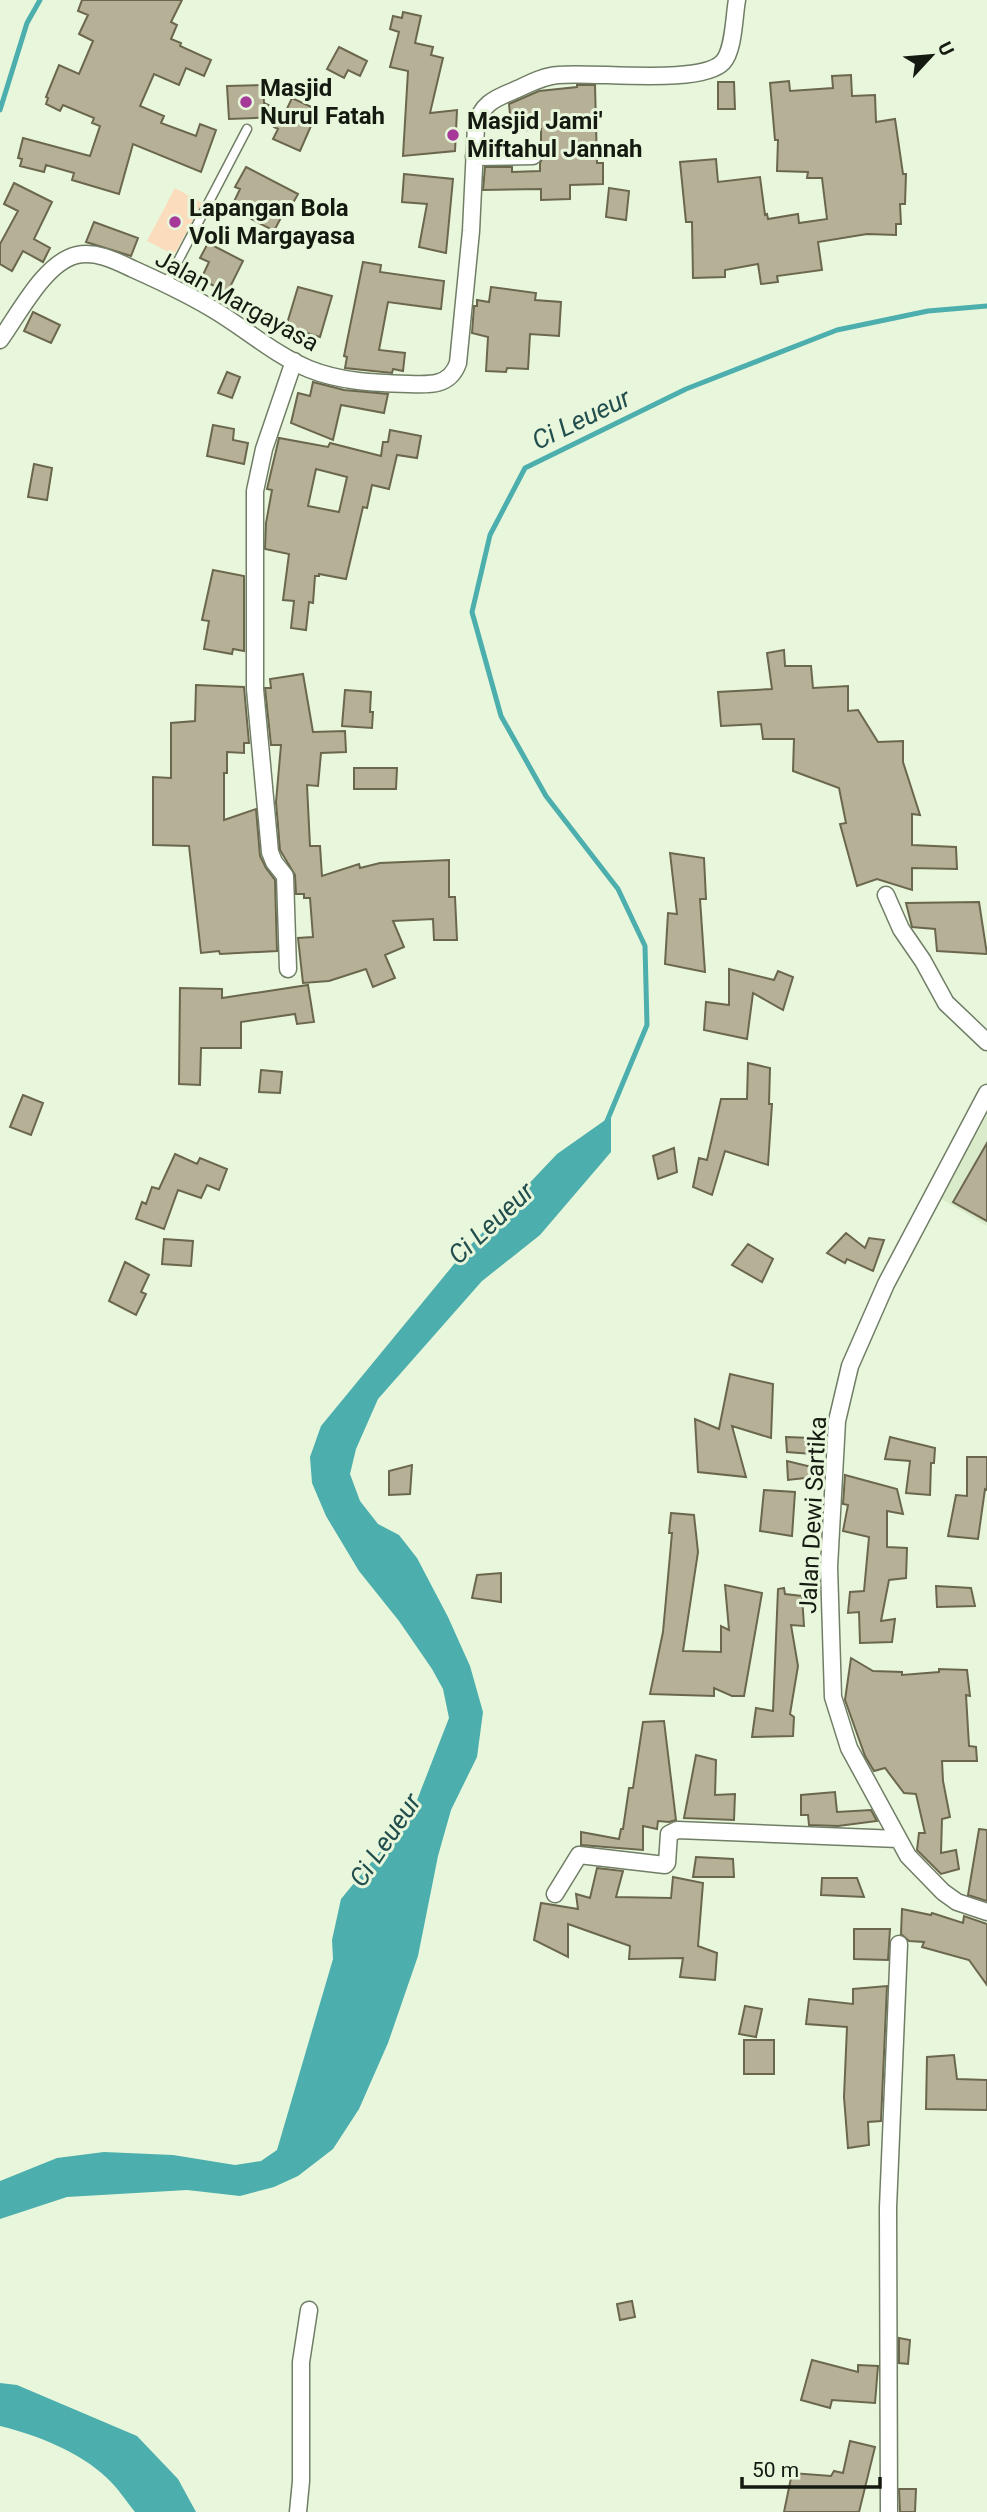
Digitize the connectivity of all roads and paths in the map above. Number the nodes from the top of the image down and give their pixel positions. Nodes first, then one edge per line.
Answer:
1 (737, 0) edge
2 (247, 129) dead end
3 (533, 156) dead end
4 (474, 157) junction
5 (166, 284) junction
6 (0, 340) edge
7 (295, 361) junction
8 (886, 895) dead end
9 (288, 969) dead end
10 (987, 1042) edge
11 (987, 1093) edge
12 (898, 1839) junction
13 (555, 1894) dead end
14 (987, 1912) edge
15 (899, 1944) dead end
16 (309, 2310) dead end
17 (298, 2512) edge
18 (889, 2512) edge

1 - 4 street, Jalan Margayasa
2 - 5 lane
3 - 4 street
4 - 7 street, Jalan Margayasa
5 - 6 street, Jalan Margayasa
5 - 7 street, Jalan Margayasa
7 - 9 street
8 - 10 street
11 - 12 street, Jalan Dewi Sartika
12 - 13 street
12 - 14 street, Jalan Dewi Sartika
15 - 18 street
16 - 17 street

